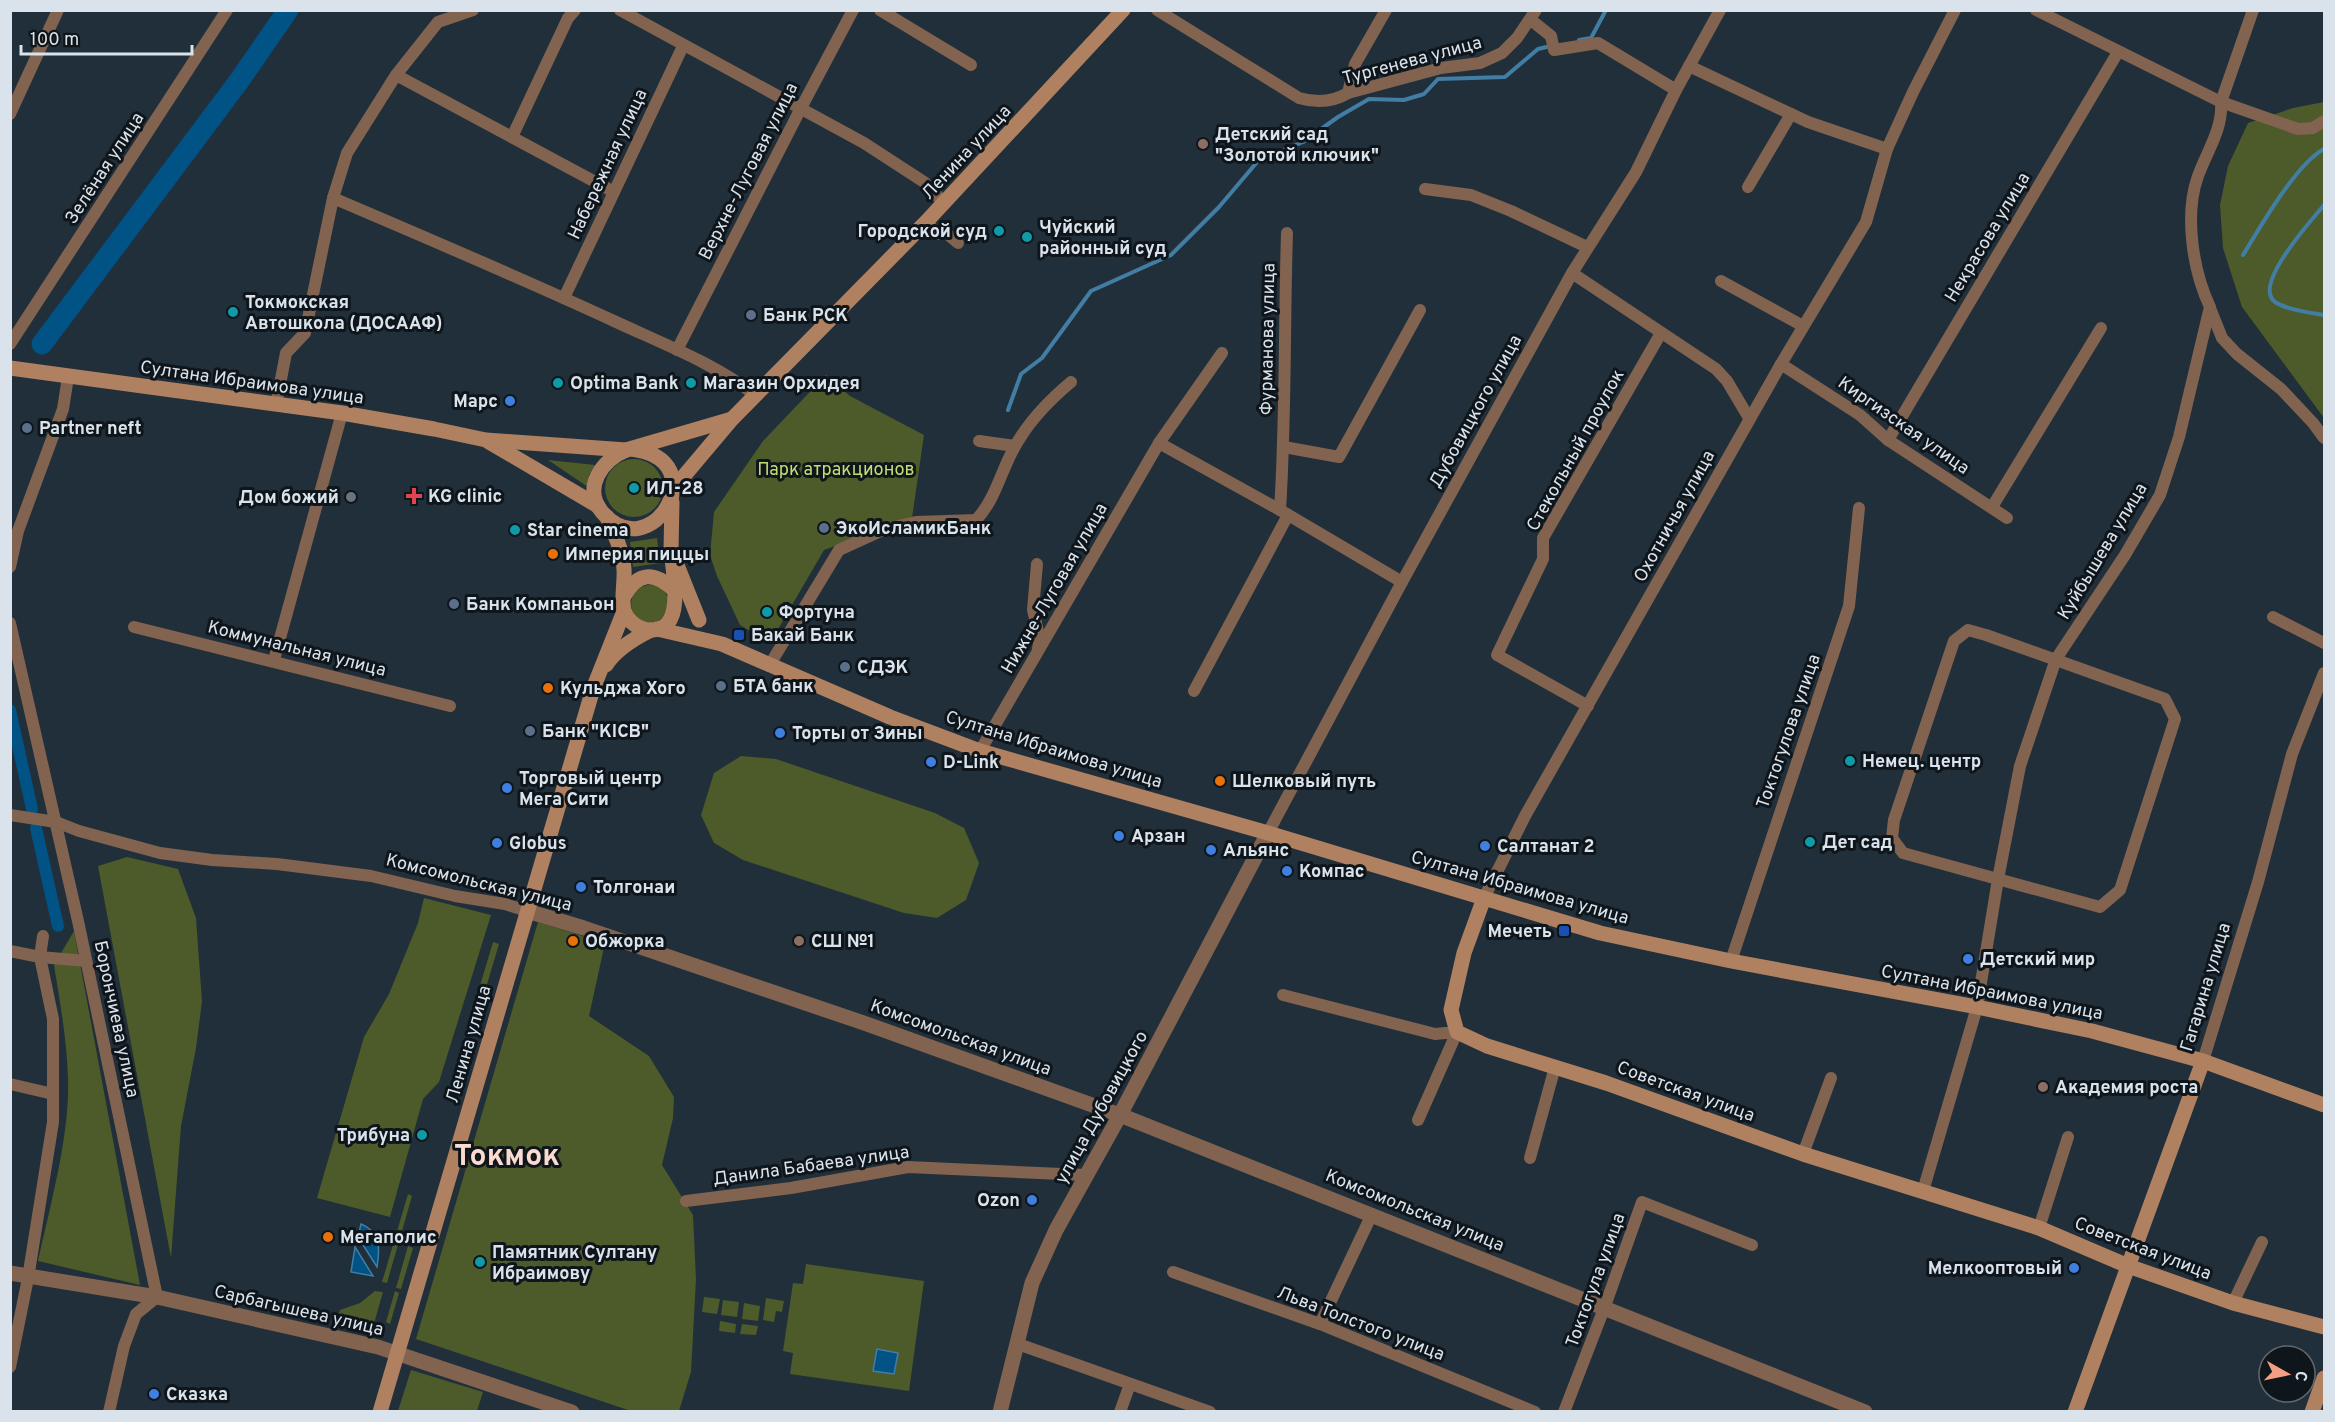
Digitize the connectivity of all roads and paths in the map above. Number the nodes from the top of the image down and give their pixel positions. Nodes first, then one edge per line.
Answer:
1 (58, 10) edge
2 (227, 10) edge
3 (473, 10) edge
4 (575, 10) edge
5 (620, 10) edge
6 (853, 10) edge
7 (880, 10) edge
8 (1123, 10) edge
9 (1157, 10) edge
10 (1386, 10) edge
11 (1720, 10) edge
12 (1955, 10) edge
13 (2036, 10) edge
14 (2253, 10) edge
15 (1534, 15) edge
16 (683, 46) junction
17 (2118, 52) junction
18 (971, 65) dead end
19 (1689, 66) junction
20 (396, 75) junction
21 (1676, 90) junction
22 (1348, 93) junction
23 (2221, 102) junction
24 (801, 108) junction
25 (10, 114) edge
26 (1791, 114) junction
27 (2325, 121) edge
28 (512, 137) junction
29 (1887, 149) junction
30 (1748, 187) dead end
31 (1425, 189) dead end
32 (614, 192) junction
33 (333, 198) junction
34 (945, 203) junction
35 (926, 222) junction
36 (1287, 232) dead end
37 (958, 243) dead end
38 (1587, 247) junction
39 (1572, 273) junction
40 (1720, 281) dead end
41 (564, 298) junction
42 (2210, 307) junction
43 (1420, 310) dead end
44 (1803, 326) junction
45 (2101, 328) dead end
46 (1661, 333) junction
47 (10, 344) edge
48 (677, 350) junction
49 (1222, 353) dead end
50 (1781, 364) junction
51 (10, 368) edge
52 (64, 377) junction
53 (1071, 382) dead end
54 (755, 395) junction
55 (276, 405) junction
56 (342, 413) junction
57 (1749, 418) junction
58 (732, 419) junction
59 (2325, 438) edge
60 (714, 439) junction
61 (486, 440) junction
62 (1888, 440) junction
63 (979, 441) dead end
64 (1159, 443) junction
65 (1016, 446) junction
66 (1284, 447) junction
67 (628, 449) junction
68 (673, 493) junction
69 (1992, 507) junction
70 (1859, 508) dead end
71 (602, 511) junction
72 (1284, 512) junction
73 (2007, 518) dead end
74 (670, 523) junction
75 (671, 550) junction
76 (1037, 564) dead end
77 (10, 567) edge
78 (1401, 582) junction
79 (675, 593) junction
80 (624, 604) junction
81 (2273, 617) dead end
82 (699, 620) junction
83 (10, 623) edge
84 (134, 627) dead end
85 (654, 629) junction
86 (689, 637) junction
87 (634, 639) junction
88 (2325, 643) edge
89 (722, 644) junction
90 (1037, 652) junction
91 (2056, 659) junction
92 (274, 660) junction
93 (769, 666) junction
94 (2325, 673) edge
95 (593, 688) junction
96 (1194, 692) dead end
97 (450, 706) dead end
98 (1588, 706) junction
99 (980, 750) junction
100 (10, 815) edge
101 (56, 822) junction
102 (1268, 833) junction
103 (1998, 879) junction
104 (1484, 898) junction
105 (527, 912) junction
106 (43, 936) dead end
107 (10, 951) edge
108 (40, 957) junction
109 (86, 961) junction
110 (1731, 961) junction
111 (1283, 995) dead end
112 (1977, 1007) junction
113 (1457, 1032) junction
114 (2203, 1061) junction
115 (1555, 1067) junction
116 (1831, 1078) dead end
117 (10, 1084) edge
118 (53, 1094) junction
119 (2325, 1106) edge
120 (1120, 1115) junction
121 (1418, 1120) dead end
122 (2068, 1137) dead end
123 (1803, 1154) junction
124 (1530, 1158) dead end
125 (1085, 1175) junction
126 (1923, 1191) junction
127 (686, 1201) dead end
128 (1372, 1214) junction
129 (2039, 1228) junction
130 (2262, 1242) dead end
131 (1752, 1245) dead end
132 (2128, 1266) junction
133 (1173, 1272) dead end
134 (10, 1273) edge
135 (28, 1278) junction
136 (157, 1297) junction
137 (2233, 1303) junction
138 (1605, 1306) junction
139 (1320, 1324) junction
140 (2325, 1327) edge
141 (1018, 1344) junction
142 (397, 1354) junction
143 (10, 1367) edge
144 (2325, 1378) edge
145 (1130, 1384) junction
146 (109, 1412) edge
147 (380, 1412) edge
148 (572, 1412) edge
149 (1000, 1412) edge
150 (1120, 1412) edge
151 (1209, 1412) edge
152 (1535, 1412) edge
153 (1564, 1412) edge
154 (1865, 1412) edge
155 (2075, 1412) edge
156 (2312, 1412) edge

1 - 25 street
2 - 47 street, Зелёная улица
3 - 20 street
4 - 28 street
5 - 16 street
6 - 24 street, Верхне-Луговая улица
7 - 18 street
8 - 34 main road, Ленина улица
9 - 22 street, Тургенева улица
10 - 22 street
11 - 19 street, Дубовицкого улица
12 - 29 street, Охотничья улица
13 - 17 street
14 - 23 street
15 - 21 street
15 - 22 street, Тургенева улица
16 - 24 street
16 - 32 street, Набережная улица
17 - 23 street
17 - 62 street, Некрасова улица
19 - 21 street, Дубовицкого улица
19 - 26 street
20 - 28 street
20 - 33 street
21 - 38 street, Дубовицкого улица
23 - 27 street
23 - 42 street
24 - 34 street
24 - 48 street, Верхне-Луговая улица
26 - 29 street
26 - 30 street
28 - 32 street
29 - 44 street, Охотничья улица
31 - 38 street
32 - 41 street, Набережная улица
33 - 41 street
33 - 55 street
34 - 35 main road, Ленина улица
35 - 37 street
35 - 54 main road, Ленина улица
36 - 66 street, Фурманова улица
38 - 39 street, Дубовицкого улица
39 - 46 street
39 - 78 street, Дубовицкого улица
40 - 44 street
41 - 48 street
42 - 59 street
42 - 91 street, Куйбышева улица
43 - 66 street
44 - 50 street, Охотничья улица
45 - 69 street
46 - 57 street
46 - 98 street, Стекольный проулок
48 - 54 street
49 - 64 street, Нижне-Луговая улица
50 - 57 street, Охотничья улица
50 - 62 street, Киргизская улица
51 - 52 main road, Султана Ибраимова улица
52 - 55 main road, Султана Ибраимова улица
52 - 77 street
53 - 65 street
54 - 58 main road, Ленина улица
55 - 56 main road, Султана Ибраимова улица
56 - 61 main road, Султана Ибраимова улица
56 - 92 street
57 - 98 street, Охотничья улица
58 - 60 main road, Ленина улица
58 - 67 main road
60 - 68 main road
60 - 74 main road
61 - 67 main road
61 - 71 main road
62 - 69 street, Киргизская улица
63 - 65 street
64 - 72 street
64 - 90 street, Нижне-Луговая улица
65 - 93 street
66 - 72 street, Фурманова улица
67 - 68 main road
67 - 71 main road
68 - 71 main road
68 - 74 main road
69 - 73 street, Киргизская улица
70 - 110 street, Токтогулова улица
71 - 80 main road
72 - 78 street
72 - 96 street, Фурманова улица
74 - 75 main road
75 - 79 main road
75 - 82 main road
76 - 90 street
78 - 102 street, Дубовицкого улица
79 - 80 main road
79 - 82 main road
79 - 85 main road
80 - 85 main road
80 - 95 main road
81 - 88 street
82 - 89 main road
83 - 101 street, Борончиева улица
84 - 92 street, Коммунальная улица
85 - 86 main road
85 - 87 main road
86 - 87 main road
86 - 89 main road
87 - 95 main road
89 - 93 main road, Султана Ибраимова улица
90 - 99 street, Нижне-Луговая улица
91 - 103 street, Куйбышева улица
91 - 103 street
91 - 103 street
92 - 97 street, Коммунальная улица
93 - 99 main road, Султана Ибраимова улица
94 - 114 street, Гагарина улица
95 - 105 main road, Ленина улица
98 - 104 street, Охотничья улица
99 - 102 main road, Султана Ибраимова улица
100 - 101 street, Комсомольская улица
101 - 105 street, Комсомольская улица
101 - 109 street, Борончиева улица
102 - 104 main road, Султана Ибраимова улица
102 - 120 street, улица Дубовицкого
103 - 112 street, Куйбышева улица
104 - 110 main road, Султана Ибраимова улица
104 - 113 main road
105 - 120 street, Комсомольская улица
105 - 142 main road, Ленина улица
106 - 108 street
107 - 108 street
108 - 109 street
108 - 118 street
109 - 136 street, Борончиева улица
110 - 112 main road, Султана Ибраимова улица
111 - 113 street, Советская улица
112 - 114 main road, Султана Ибраимова улица
112 - 126 street, Куйбышева улица
113 - 115 main road, Советская улица
113 - 121 street
114 - 119 main road, Султана Ибраимова улица
114 - 132 main road, Гагарина улица
115 - 123 main road, Советская улица
115 - 124 street
116 - 123 street
117 - 118 street
118 - 135 street
120 - 125 street, улица Дубовицкого
120 - 128 street, Комсомольская улица
122 - 129 street
123 - 126 main road, Советская улица
125 - 127 street, Данила Бабаева улица
125 - 141 street, улица Дубовицкого
126 - 129 main road, Советская улица
128 - 138 street, Комсомольская улица
128 - 139 street
129 - 132 main road, Советская улица
130 - 137 street
131 - 138 street, Токтогула улица
132 - 137 main road, Советская улица
132 - 155 main road, Гагарина улица
133 - 139 street, Льва Толстого улица
134 - 135 street, Сарбагышева улица
135 - 136 street, Сарбагышева улица
135 - 143 street
136 - 142 street, Сарбагышева улица
136 - 146 street
137 - 140 main road, Советская улица
138 - 153 street, Токтогула улица
138 - 154 street, Комсомольская улица
139 - 152 street, Льва Толстого улица
141 - 145 street
141 - 149 street, улица Дубовицкого
142 - 147 main road, Ленина улица
142 - 148 street, Сарбагышева улица
144 - 156 main road
145 - 150 street
145 - 151 street

